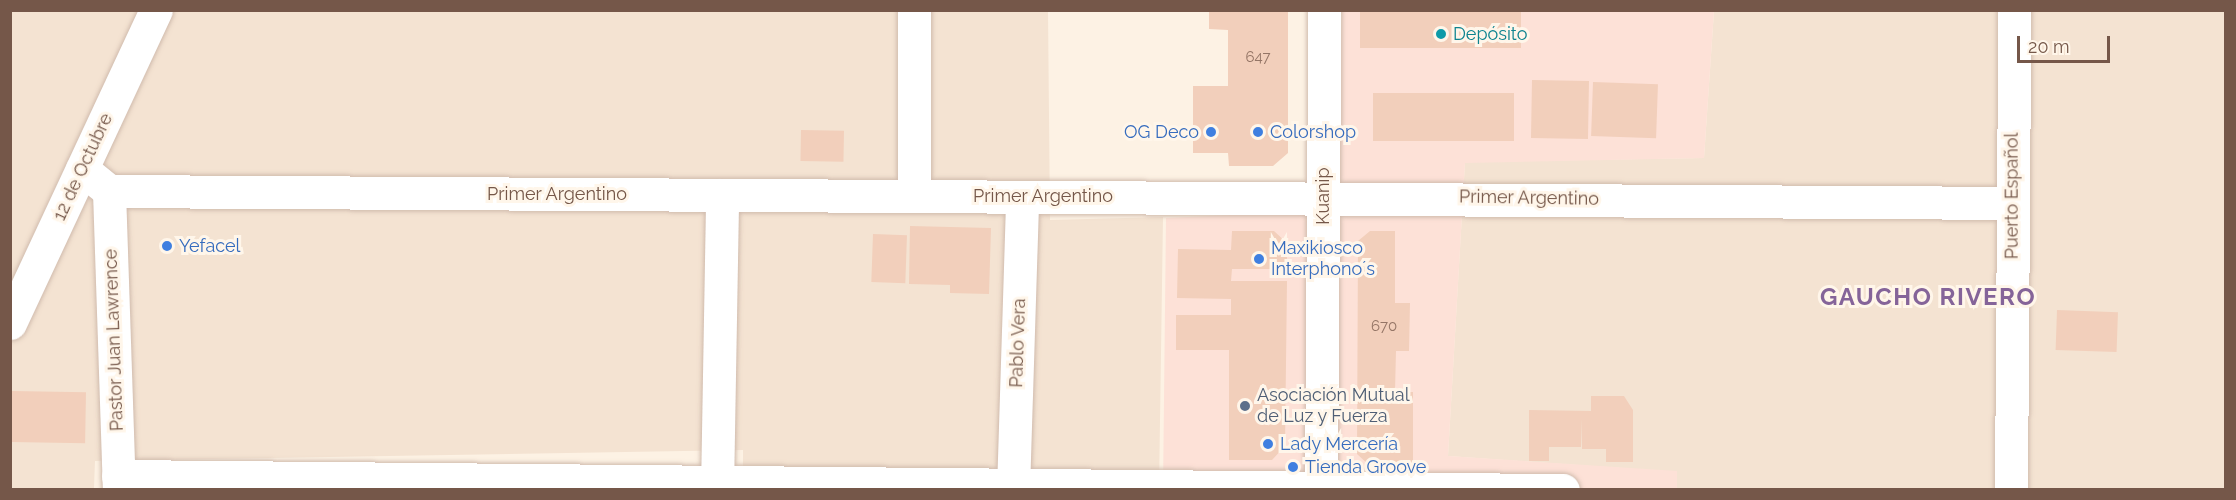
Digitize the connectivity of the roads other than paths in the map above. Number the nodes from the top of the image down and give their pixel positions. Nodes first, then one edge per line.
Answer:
1 (156, 10) edge
2 (914, 10) edge
3 (1324, 10) edge
4 (2014, 10) edge
5 (81, 169) junction
6 (110, 191) junction
7 (914, 194) junction
8 (722, 195) junction
9 (1323, 196) junction
10 (1022, 197) junction
11 (2012, 203) junction
12 (10, 323) edge
13 (118, 483) edge
14 (717, 485) edge
15 (1013, 488) edge
16 (1321, 489) edge
17 (1563, 489) edge
18 (2011, 489) edge

1 - 5 street, 12 de Octubre
2 - 7 street
3 - 9 street, Kuanip
4 - 11 street, Puerto Español
5 - 6 street
5 - 12 street, 12 de Octubre
6 - 8 street, Primer Argentino
6 - 13 street, Pastor Juan Lawrence
7 - 8 street, Primer Argentino
7 - 10 street, Primer Argentino
8 - 14 street
9 - 10 street, Primer Argentino
9 - 11 street, Primer Argentino
9 - 16 street, Kuanip
10 - 15 street, Pablo Vera
11 - 18 street, Puerto Español
13 - 14 street
14 - 15 street
15 - 16 street
16 - 17 street

